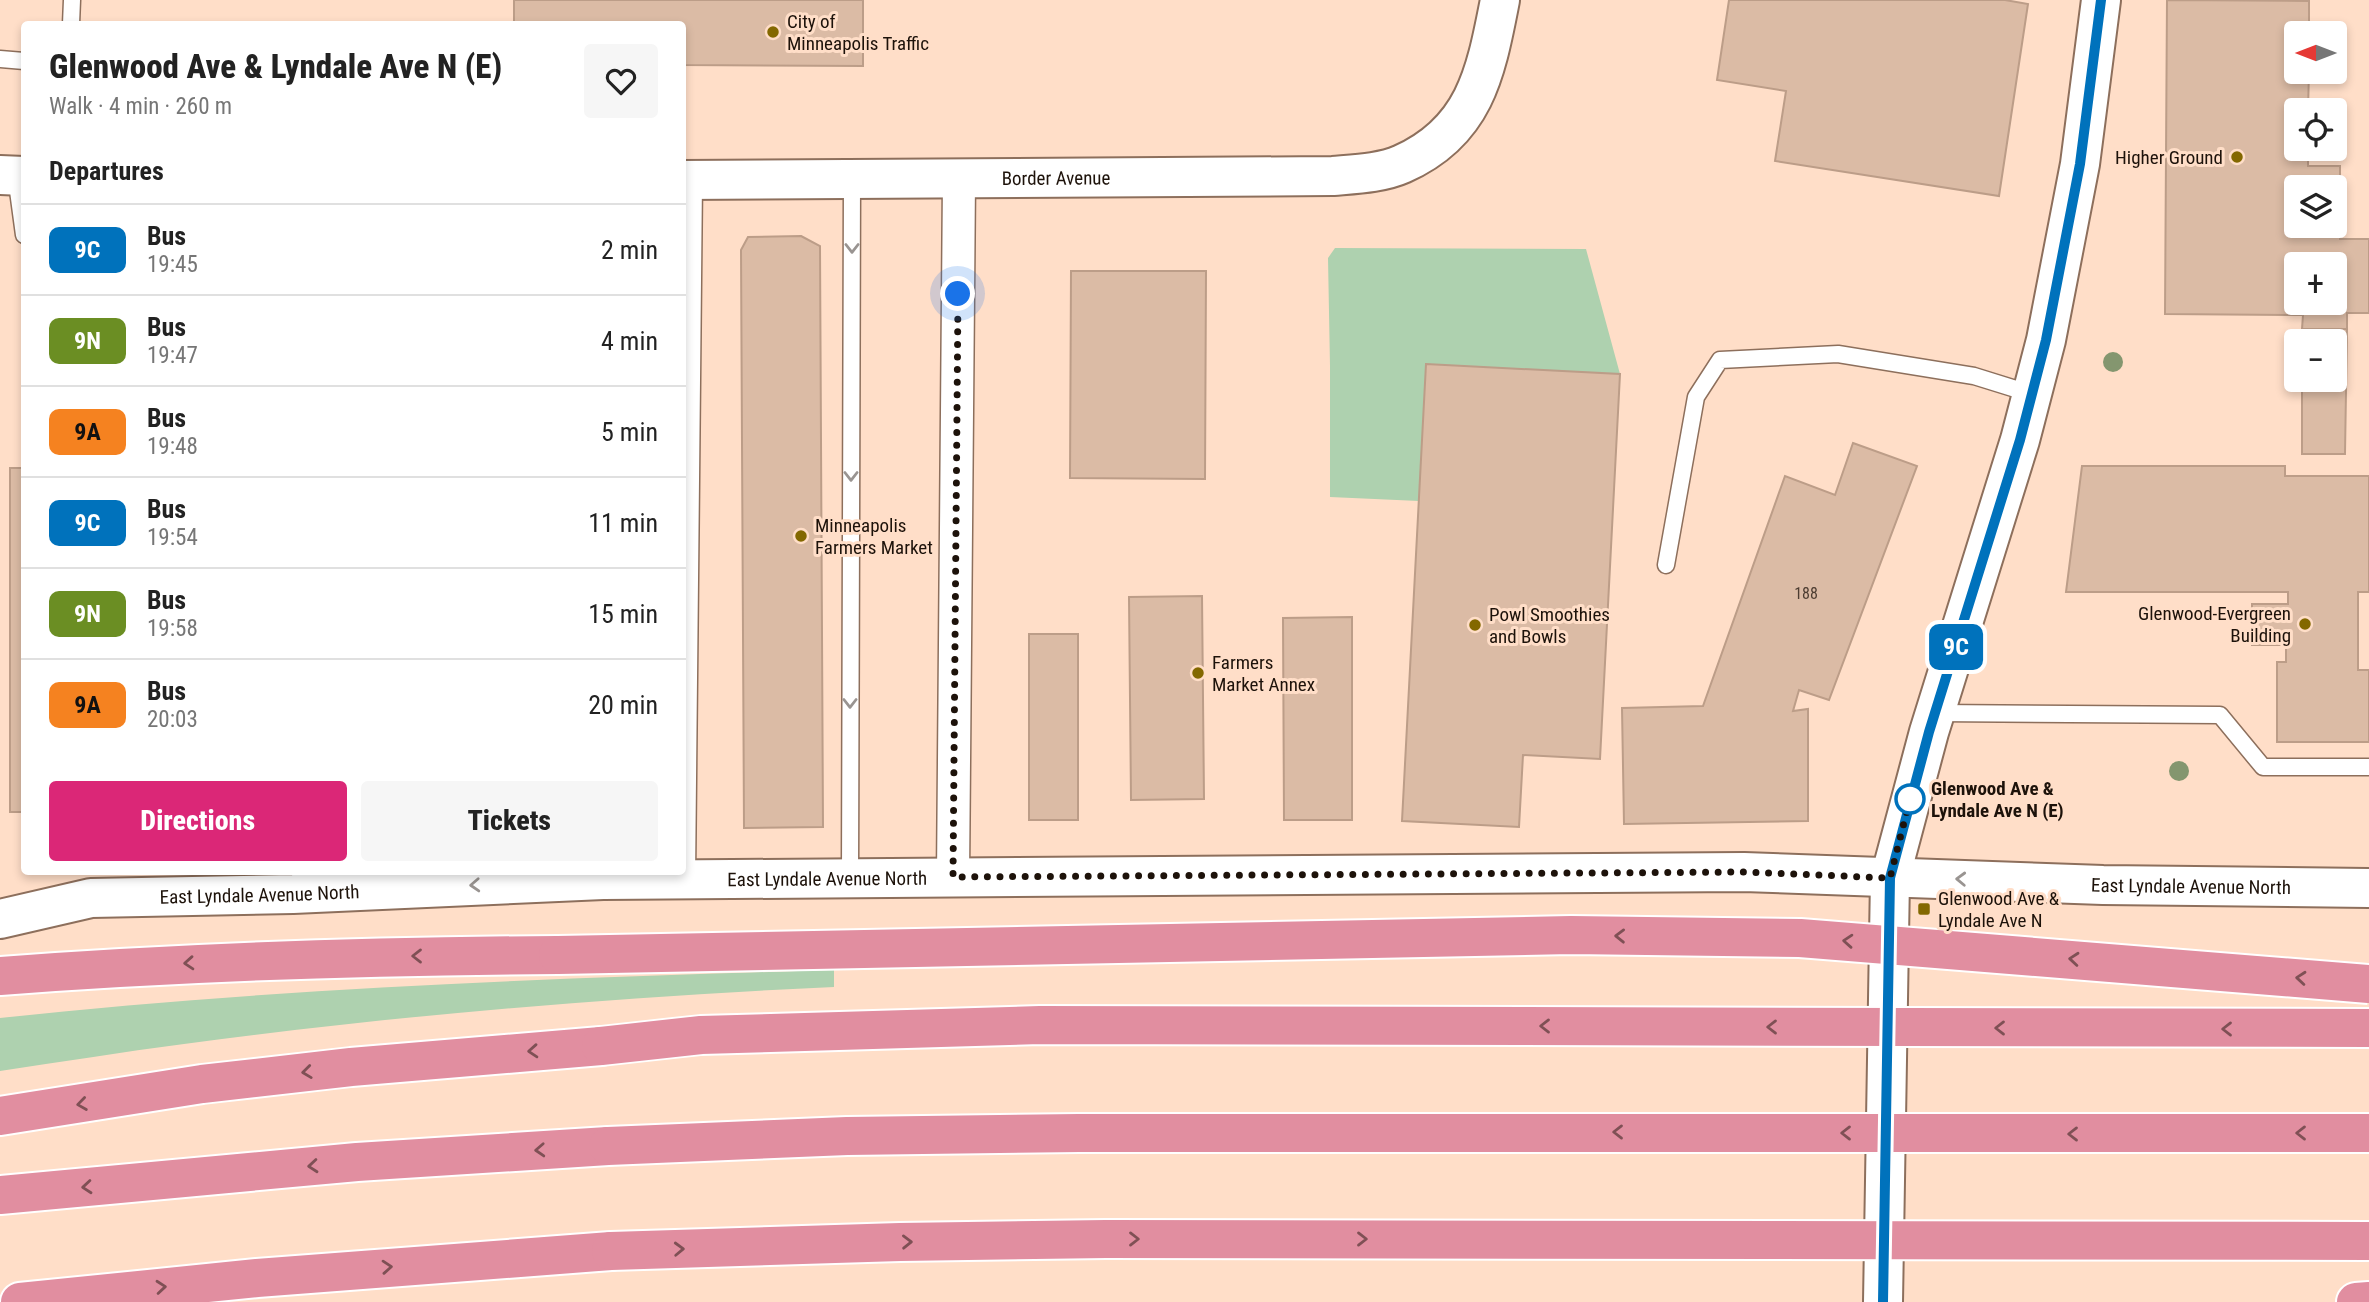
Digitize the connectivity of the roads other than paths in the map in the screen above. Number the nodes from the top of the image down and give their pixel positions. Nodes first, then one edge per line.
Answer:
1 (72, 0) edge
2 (1500, 0) edge
3 (2101, 0) edge
4 (71, 21) edge
5 (0, 60) edge
6 (21, 61) edge
7 (13, 176) edge
8 (688, 180) edge
9 (852, 180) junction
10 (959, 180) junction
11 (21, 219) edge
12 (2032, 394) junction
13 (1665, 565) dead end
14 (1935, 713) junction
15 (2369, 767) edge
16 (953, 877) junction
17 (517, 878) edge
18 (850, 878) junction
19 (1890, 878) junction
20 (687, 879) junction
21 (293, 883) edge
22 (2369, 888) edge
23 (0, 898) edge
24 (91, 898) junction
25 (0, 919) edge
26 (0, 976) edge
27 (2369, 984) edge
28 (2369, 1028) edge
29 (0, 1116) edge
30 (2369, 1133) edge
31 (0, 1195) edge
32 (2369, 1241) edge
33 (2369, 1301) edge
34 (20, 1302) edge
35 (1882, 1302) edge
36 (2356, 1302) edge

1 - 4 lane
2 - 10 main road, Border Avenue
3 - 12 main road
5 - 6 lane
7 - 11 lane
8 - 9 main road, Border Avenue
8 - 20 lane
9 - 10 main road, Border Avenue
9 -> 18 lane
10 - 16 street
12 - 13 lane
12 - 14 main road
14 - 15 lane
14 - 19 main road
16 - 18 main road, East Lyndale Avenue North
16 - 19 main road, East Lyndale Avenue North
17 - 20 main road, East Lyndale Avenue North
17 -> 21 main road, East Lyndale Avenue North
18 - 20 main road, East Lyndale Avenue North
22 -> 19 main road, East Lyndale Avenue North
19 - 35 main road
21 - 24 main road, East Lyndale Avenue North
23 - 24 street
24 - 25 main road, East Lyndale Avenue North
27 -> 26 highway, bridge
28 -> 29 highway, bridge
30 -> 31 highway, bridge
34 -> 32 highway, bridge
33 - 36 highway

